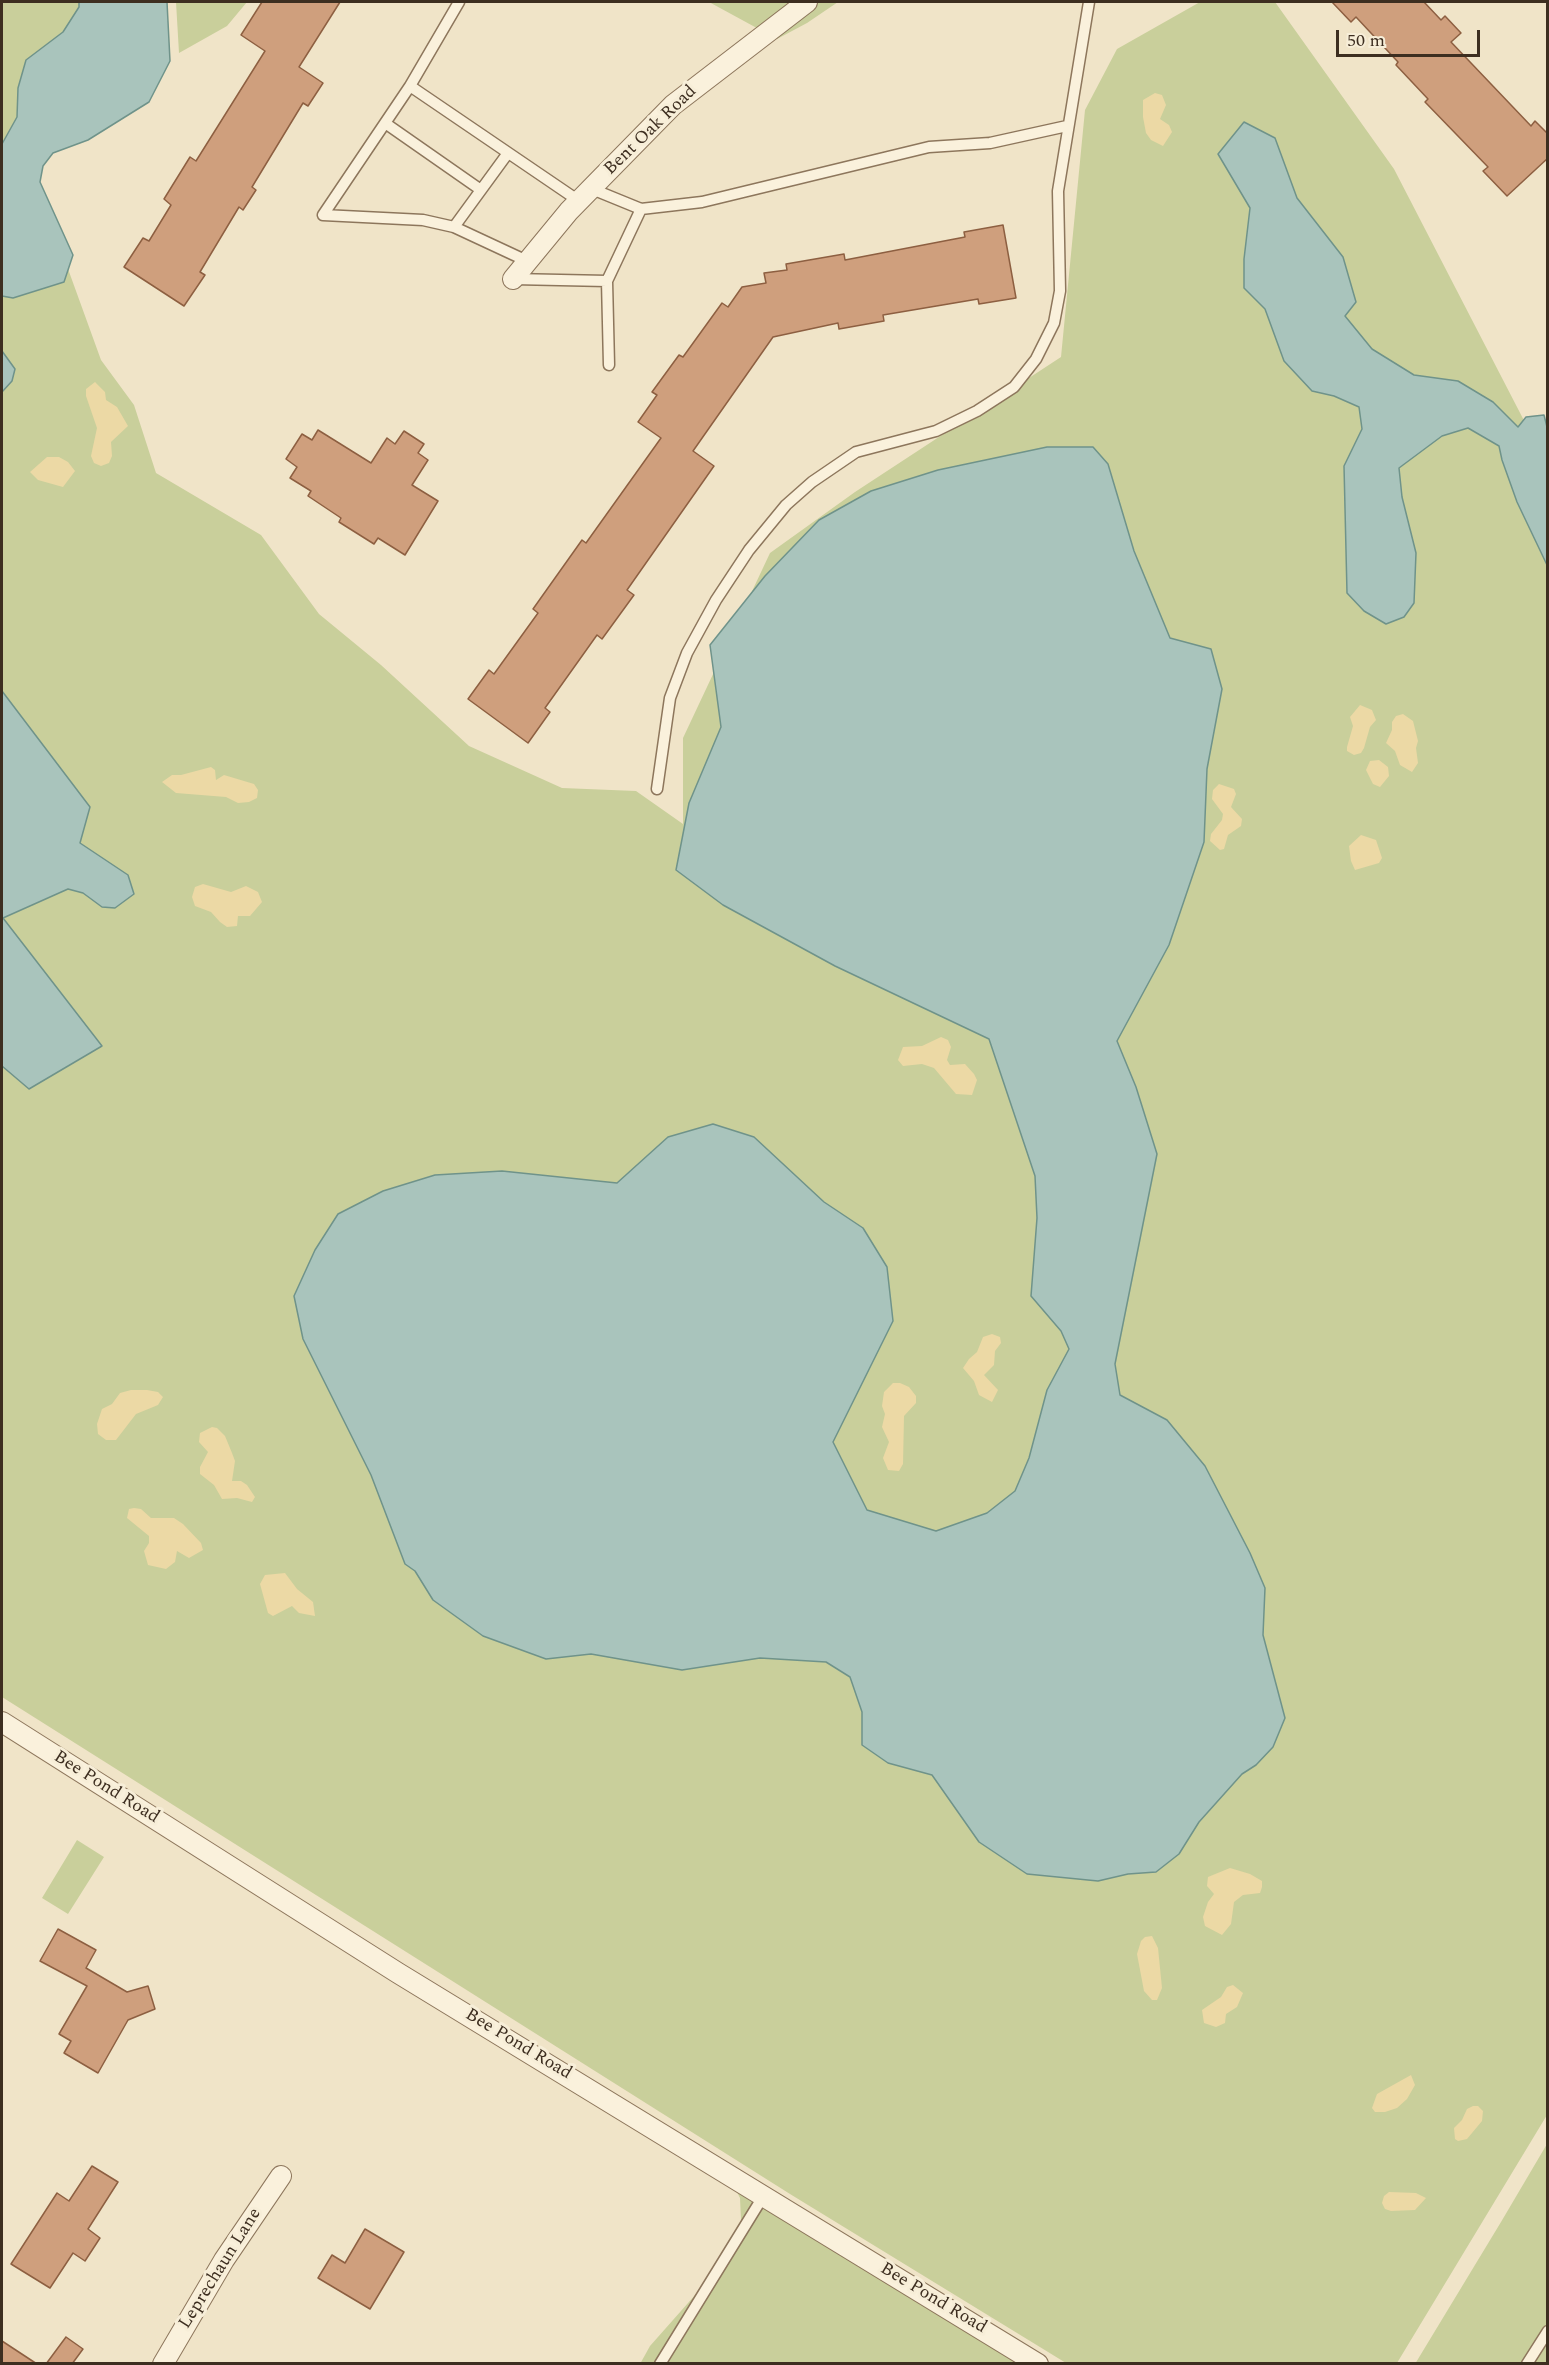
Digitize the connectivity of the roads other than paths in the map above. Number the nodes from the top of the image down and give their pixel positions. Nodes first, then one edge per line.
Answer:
1 (459, 2) edge
2 (807, 2) edge
3 (1089, 2) edge
4 (410, 86) junction
5 (385, 123) junction
6 (1067, 126) junction
7 (508, 153) junction
8 (481, 190) junction
9 (585, 195) junction
10 (641, 209) junction
11 (454, 227) junction
12 (527, 261) junction
13 (513, 279) joint
14 (607, 282) junction
15 (609, 365) dead end
16 (657, 789) dead end
17 (2, 1722) edge
18 (281, 2176) dead end
19 (764, 2195) junction
20 (1548, 2331) edge
21 (164, 2364) edge
22 (660, 2364) edge
23 (1038, 2364) edge
24 (1527, 2364) edge

1 - 4 lane
2 - 9 street, Bent Oak Road
3 - 6 lane
4 - 5 lane
4 - 7 lane
5 - 8 lane
5 - 11 lane
6 - 10 lane
6 - 16 lane
7 - 8 lane
7 - 9 lane
8 - 11 lane
9 - 10 lane
9 - 12 street, Bent Oak Road
10 - 14 lane
11 - 12 lane
12 - 13 street, Bent Oak Road
13 - 14 lane
14 - 15 lane
17 - 19 street, Bee Pond Road
18 - 21 street, Leprechaun Lane
19 - 22 lane
19 - 23 street, Bee Pond Road
20 - 24 lane

